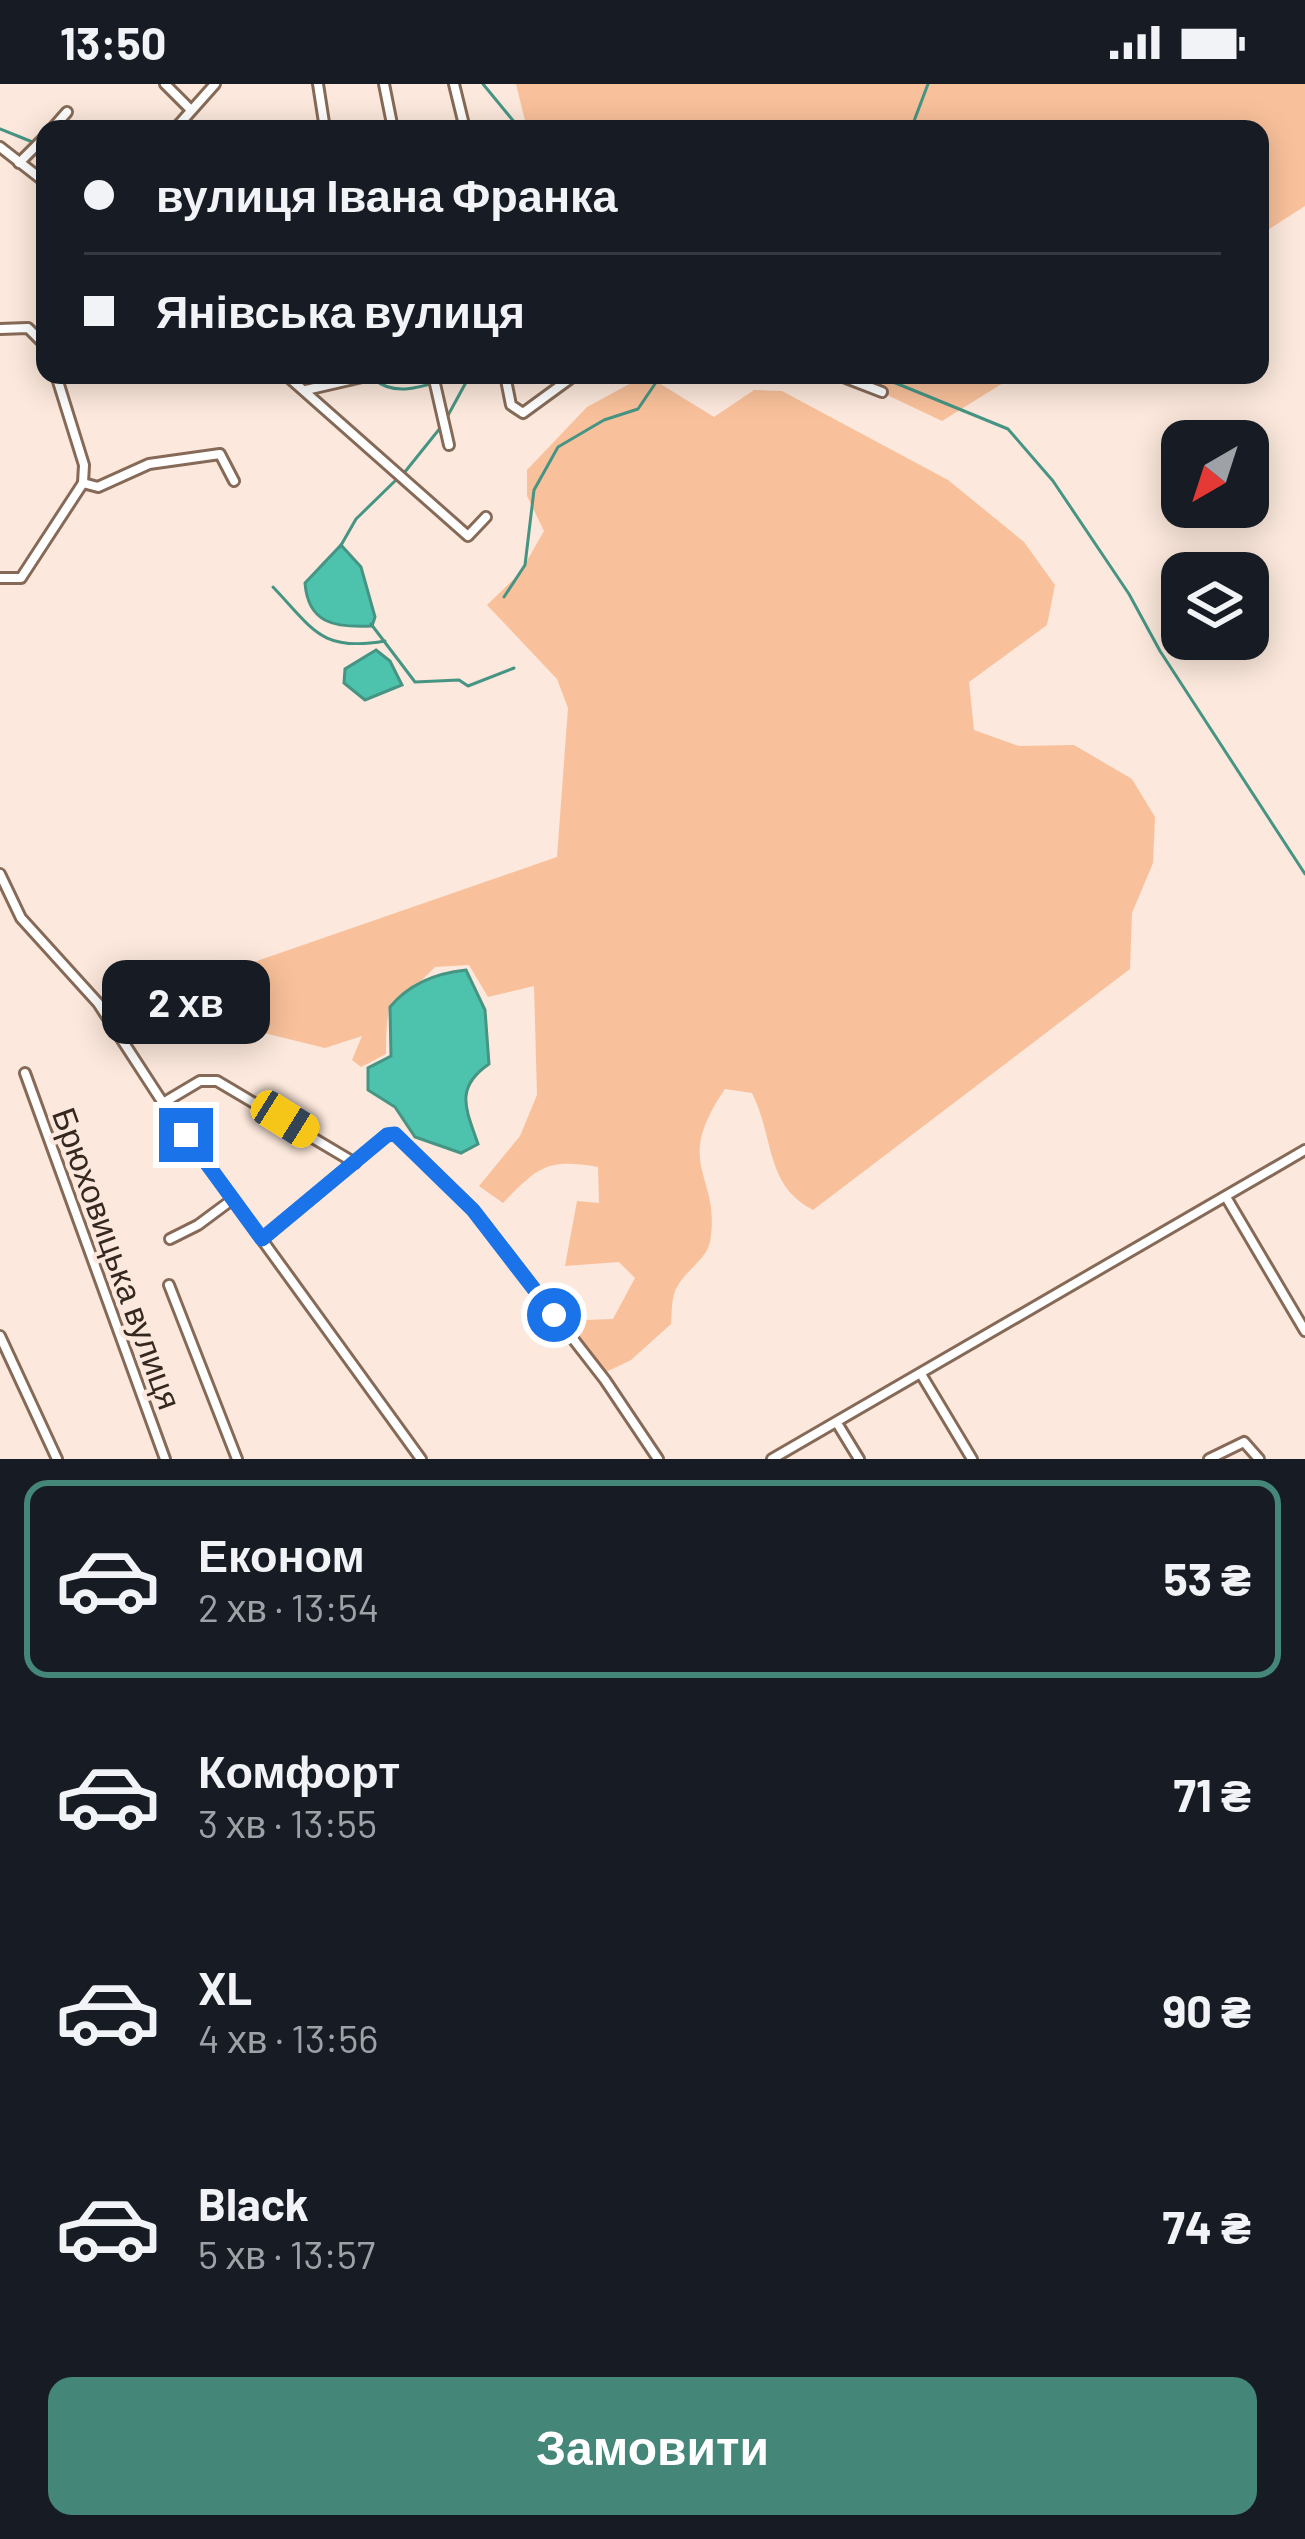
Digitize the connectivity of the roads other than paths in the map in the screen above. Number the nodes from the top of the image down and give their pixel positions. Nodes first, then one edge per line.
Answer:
1 (165, 84) edge
2 (215, 84) edge
3 (318, 84) edge
4 (384, 84) edge
5 (454, 84) edge
6 (190, 109) junction
7 (67, 112) dead end
8 (60, 120) edge
9 (182, 120) edge
10 (324, 120) edge
11 (391, 120) edge
12 (463, 120) edge
13 (36, 146) edge
14 (0, 147) edge
15 (5, 159) edge
16 (19, 163) junction
17 (36, 175) edge
18 (0, 329) edge
19 (36, 336) edge
20 (59, 384) edge
21 (297, 384) edge
22 (325, 384) edge
23 (435, 384) edge
24 (508, 384) edge
25 (563, 384) edge
26 (861, 384) edge
27 (305, 391) junction
28 (882, 392) dead end
29 (449, 445) dead end
30 (234, 481) dead end
31 (83, 483) junction
32 (486, 517) dead end
33 (0, 578) edge
34 (0, 878) edge
35 (26, 1073) dead end
36 (163, 1103) junction
37 (1305, 1150) edge
38 (355, 1163) junction
39 (1226, 1197) junction
40 (233, 1198) junction
41 (170, 1239) dead end
42 (262, 1239) junction
43 (169, 1285) dead end
44 (1305, 1331) edge
45 (0, 1336) edge
46 (921, 1374) junction
47 (837, 1423) junction
48 (57, 1459) edge
49 (165, 1459) edge
50 (237, 1459) edge
51 (421, 1459) edge
52 (658, 1459) edge
53 (772, 1459) edge
54 (859, 1459) edge
55 (972, 1459) edge
56 (1209, 1459) edge
57 (1259, 1459) edge

1 - 6 street
2 - 6 street
3 - 10 street
4 - 11 street
5 - 12 street
6 - 9 street
7 - 8 street
13 - 16 street
14 - 15 street
15 - 16 street
16 - 17 street
18 - 19 street
20 - 31 street
21 - 27 street
22 - 27 street
23 - 29 street
24 - 25 street
26 - 28 street
27 - 32 street
30 - 31 street
31 - 33 street
34 - 36 street
35 - 49 street, Брюховицька вулиця
36 - 38 street
36 - 40 street
37 - 39 street
38 - 42 street
38 - 52 street
39 - 44 street
39 - 46 street
40 - 41 street
40 - 42 street
42 - 51 street
43 - 50 street
45 - 48 street
46 - 47 street
46 - 55 street
47 - 53 street
47 - 54 street
56 - 57 street

